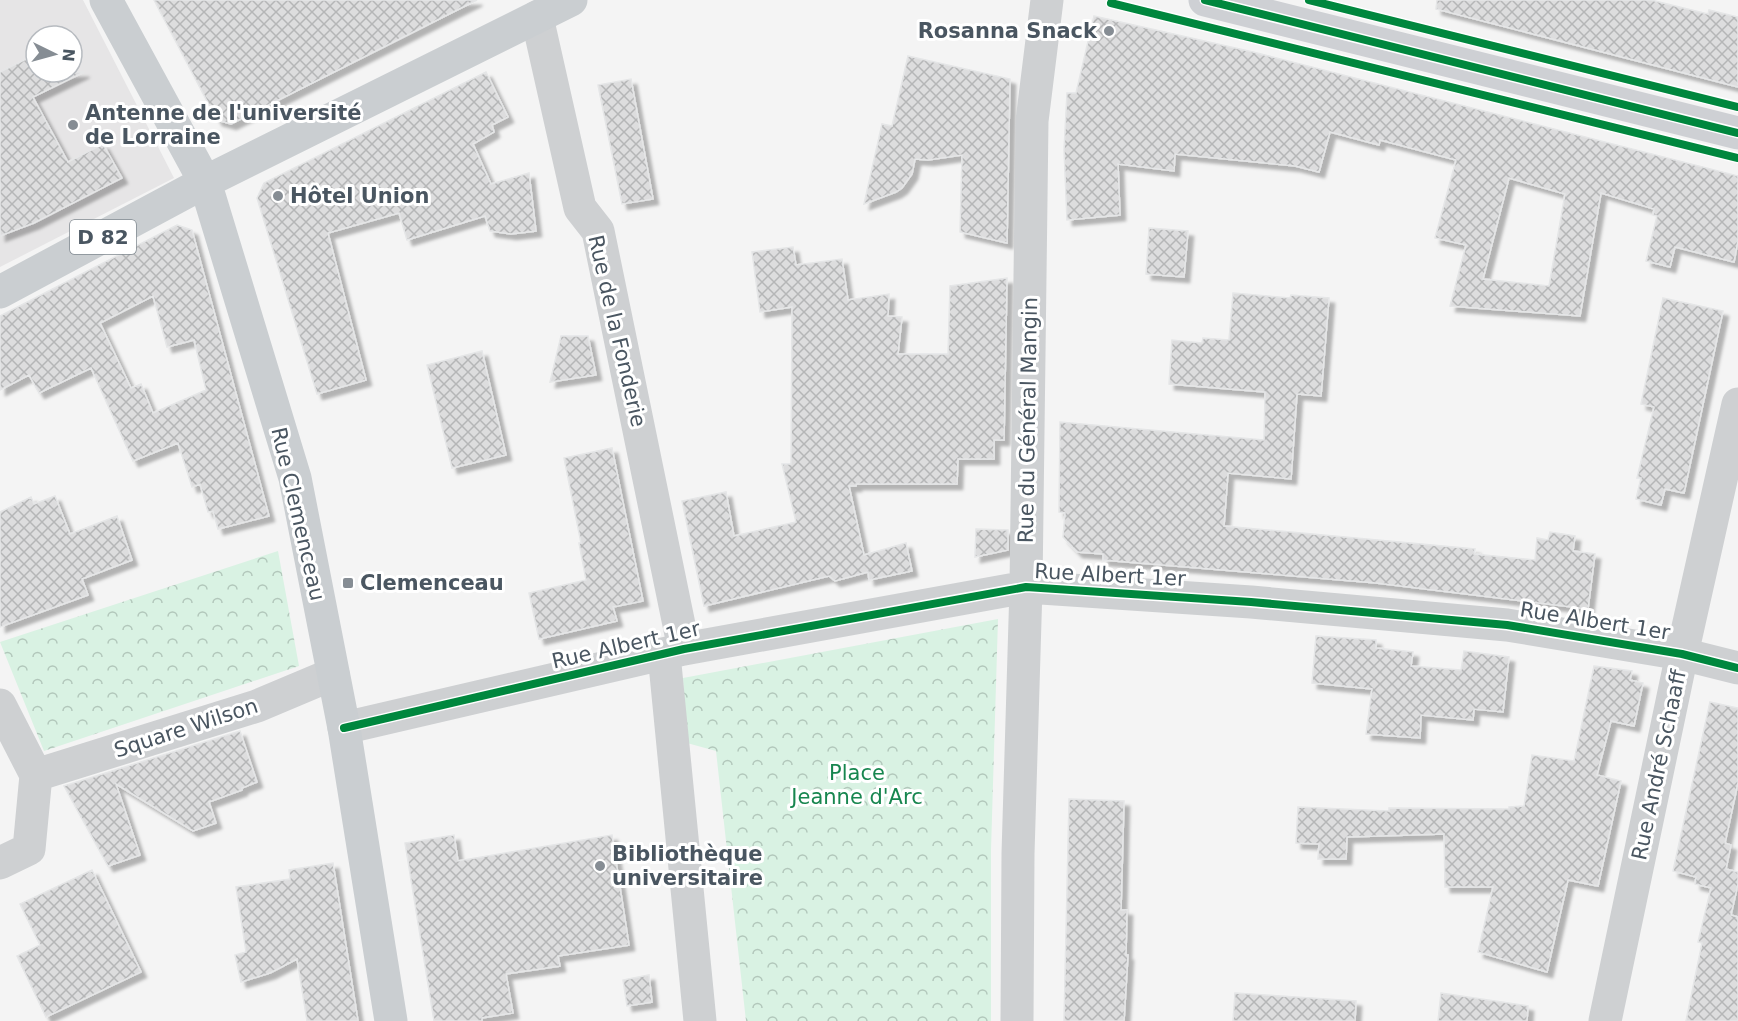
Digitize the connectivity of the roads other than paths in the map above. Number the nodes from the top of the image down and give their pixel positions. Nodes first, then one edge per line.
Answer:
1 (106, 0) edge
2 (571, 0) edge
3 (1047, 0) edge
4 (1205, 0) edge
5 (537, 17) junction
6 (1738, 133) edge
7 (205, 182) junction
8 (0, 292) edge
9 (1738, 404) edge
10 (1026, 587) junction
11 (674, 652) junction
12 (1682, 654) junction
13 (1738, 668) edge
14 (333, 675) junction
15 (0, 705) edge
16 (344, 728) junction
17 (36, 775) junction
18 (0, 863) edge
19 (391, 1021) edge
20 (700, 1021) edge
21 (1017, 1021) edge
22 (1605, 1021) edge

1 - 7 main road, Rue Clemenceau
2 - 5 main road
3 - 10 street, Rue du Général Mangin
4 - 6 main road
5 - 7 main road, D 82
5 - 11 street, Rue de la Fonderie
7 - 8 main road, D 82
7 - 14 main road, Rue Clemenceau
9 - 12 street, Rue André Schaaff
10 - 11 street, Rue Albert 1er
10 - 12 street, Rue Albert 1er
10 - 21 street, Rue du Général Mangin
11 - 16 street, Rue Albert 1er
11 - 20 street
12 - 13 street, Rue Albert 1er
12 - 22 street, Rue André Schaaff
14 - 16 main road, Rue Clemenceau
14 - 17 street, Square Wilson
15 - 17 street
16 - 19 main road, Rue Clemenceau
17 - 18 street

